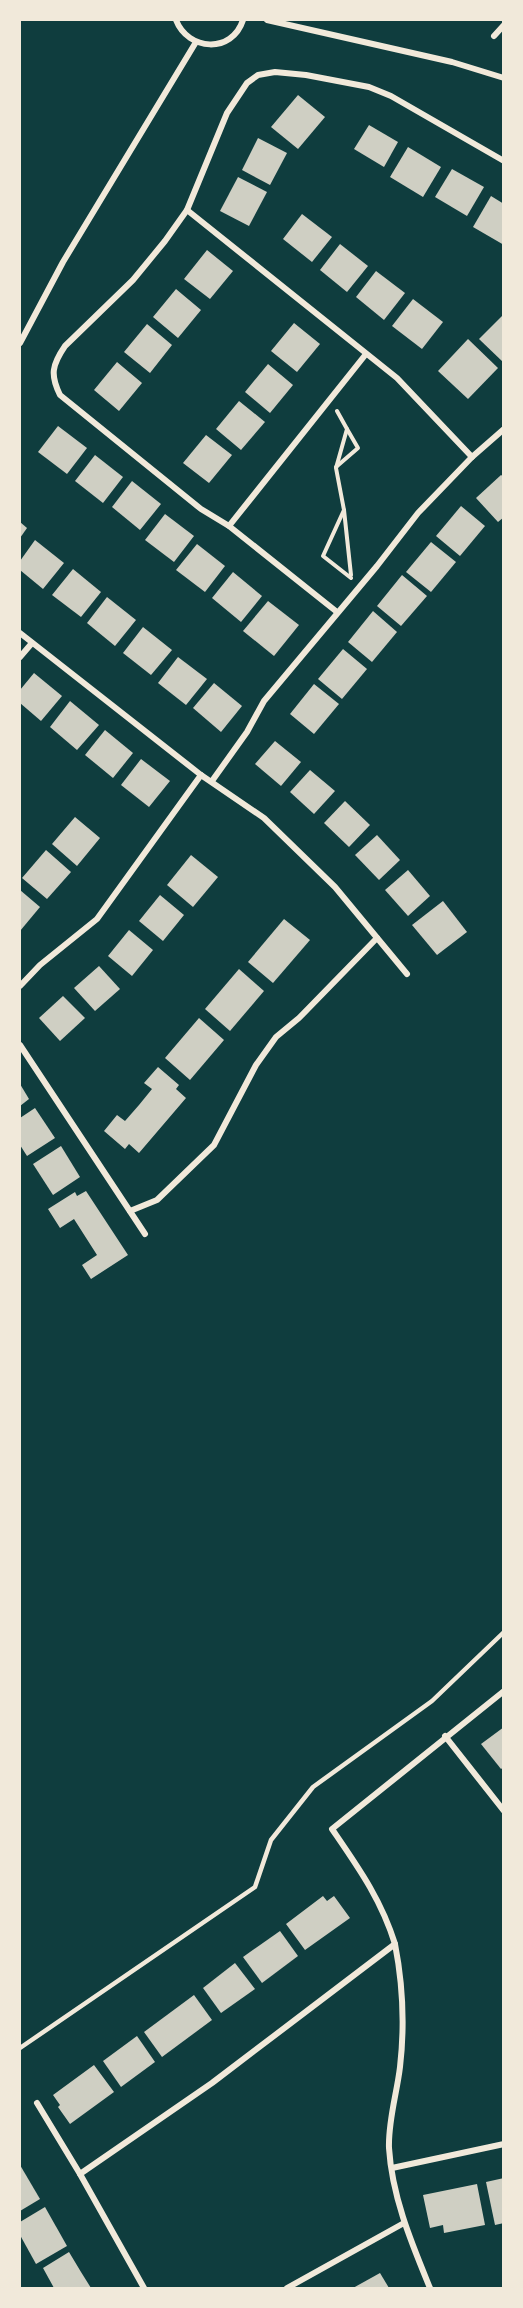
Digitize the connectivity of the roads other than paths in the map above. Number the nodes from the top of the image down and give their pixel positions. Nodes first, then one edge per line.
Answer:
1 (176, 20) edge
2 (243, 20) edge
3 (267, 20) edge
4 (504, 25) edge
5 (494, 36) dead end
6 (196, 42) junction
7 (504, 78) edge
8 (504, 161) edge
9 (187, 210) junction
10 (20, 343) edge
11 (366, 354) junction
12 (504, 429) edge
13 (472, 457) junction
14 (229, 526) junction
15 (337, 612) junction
16 (20, 633) edge
17 (32, 643) junction
18 (20, 657) edge
19 (201, 775) junction
20 (212, 781) junction
21 (377, 938) junction
22 (407, 974) dead end
23 (20, 986) edge
24 (20, 1045) edge
25 (130, 1211) junction
26 (145, 1234) dead end
27 (504, 1632) edge
28 (504, 1691) edge
29 (445, 1736) junction
30 (504, 1811) edge
31 (395, 1944) junction
32 (20, 2048) edge
33 (37, 2103) dead end
34 (504, 2144) edge
35 (392, 2168) junction
36 (80, 2174) junction
37 (404, 2223) junction
38 (144, 2289) edge
39 (287, 2289) edge
40 (430, 2289) edge

1 - 6 street
2 - 6 street
3 - 7 street
4 - 5 street
6 - 10 street
8 - 9 street
9 - 11 street
9 - 14 street
11 - 13 street
11 - 14 street
12 - 13 street
13 - 15 street
14 - 15 street
15 - 20 street
16 - 17 street
17 - 18 street
17 - 19 street
19 - 20 street
19 - 23 street
20 - 21 street
21 - 22 street
21 - 25 street
24 - 25 street
25 - 26 street
27 - 32 lane
28 - 29 street
29 - 30 street
29 - 31 street
31 - 35 street
31 - 36 street
33 - 36 street
34 - 35 street
35 - 37 street
36 - 38 street
37 - 39 street
37 - 40 street

